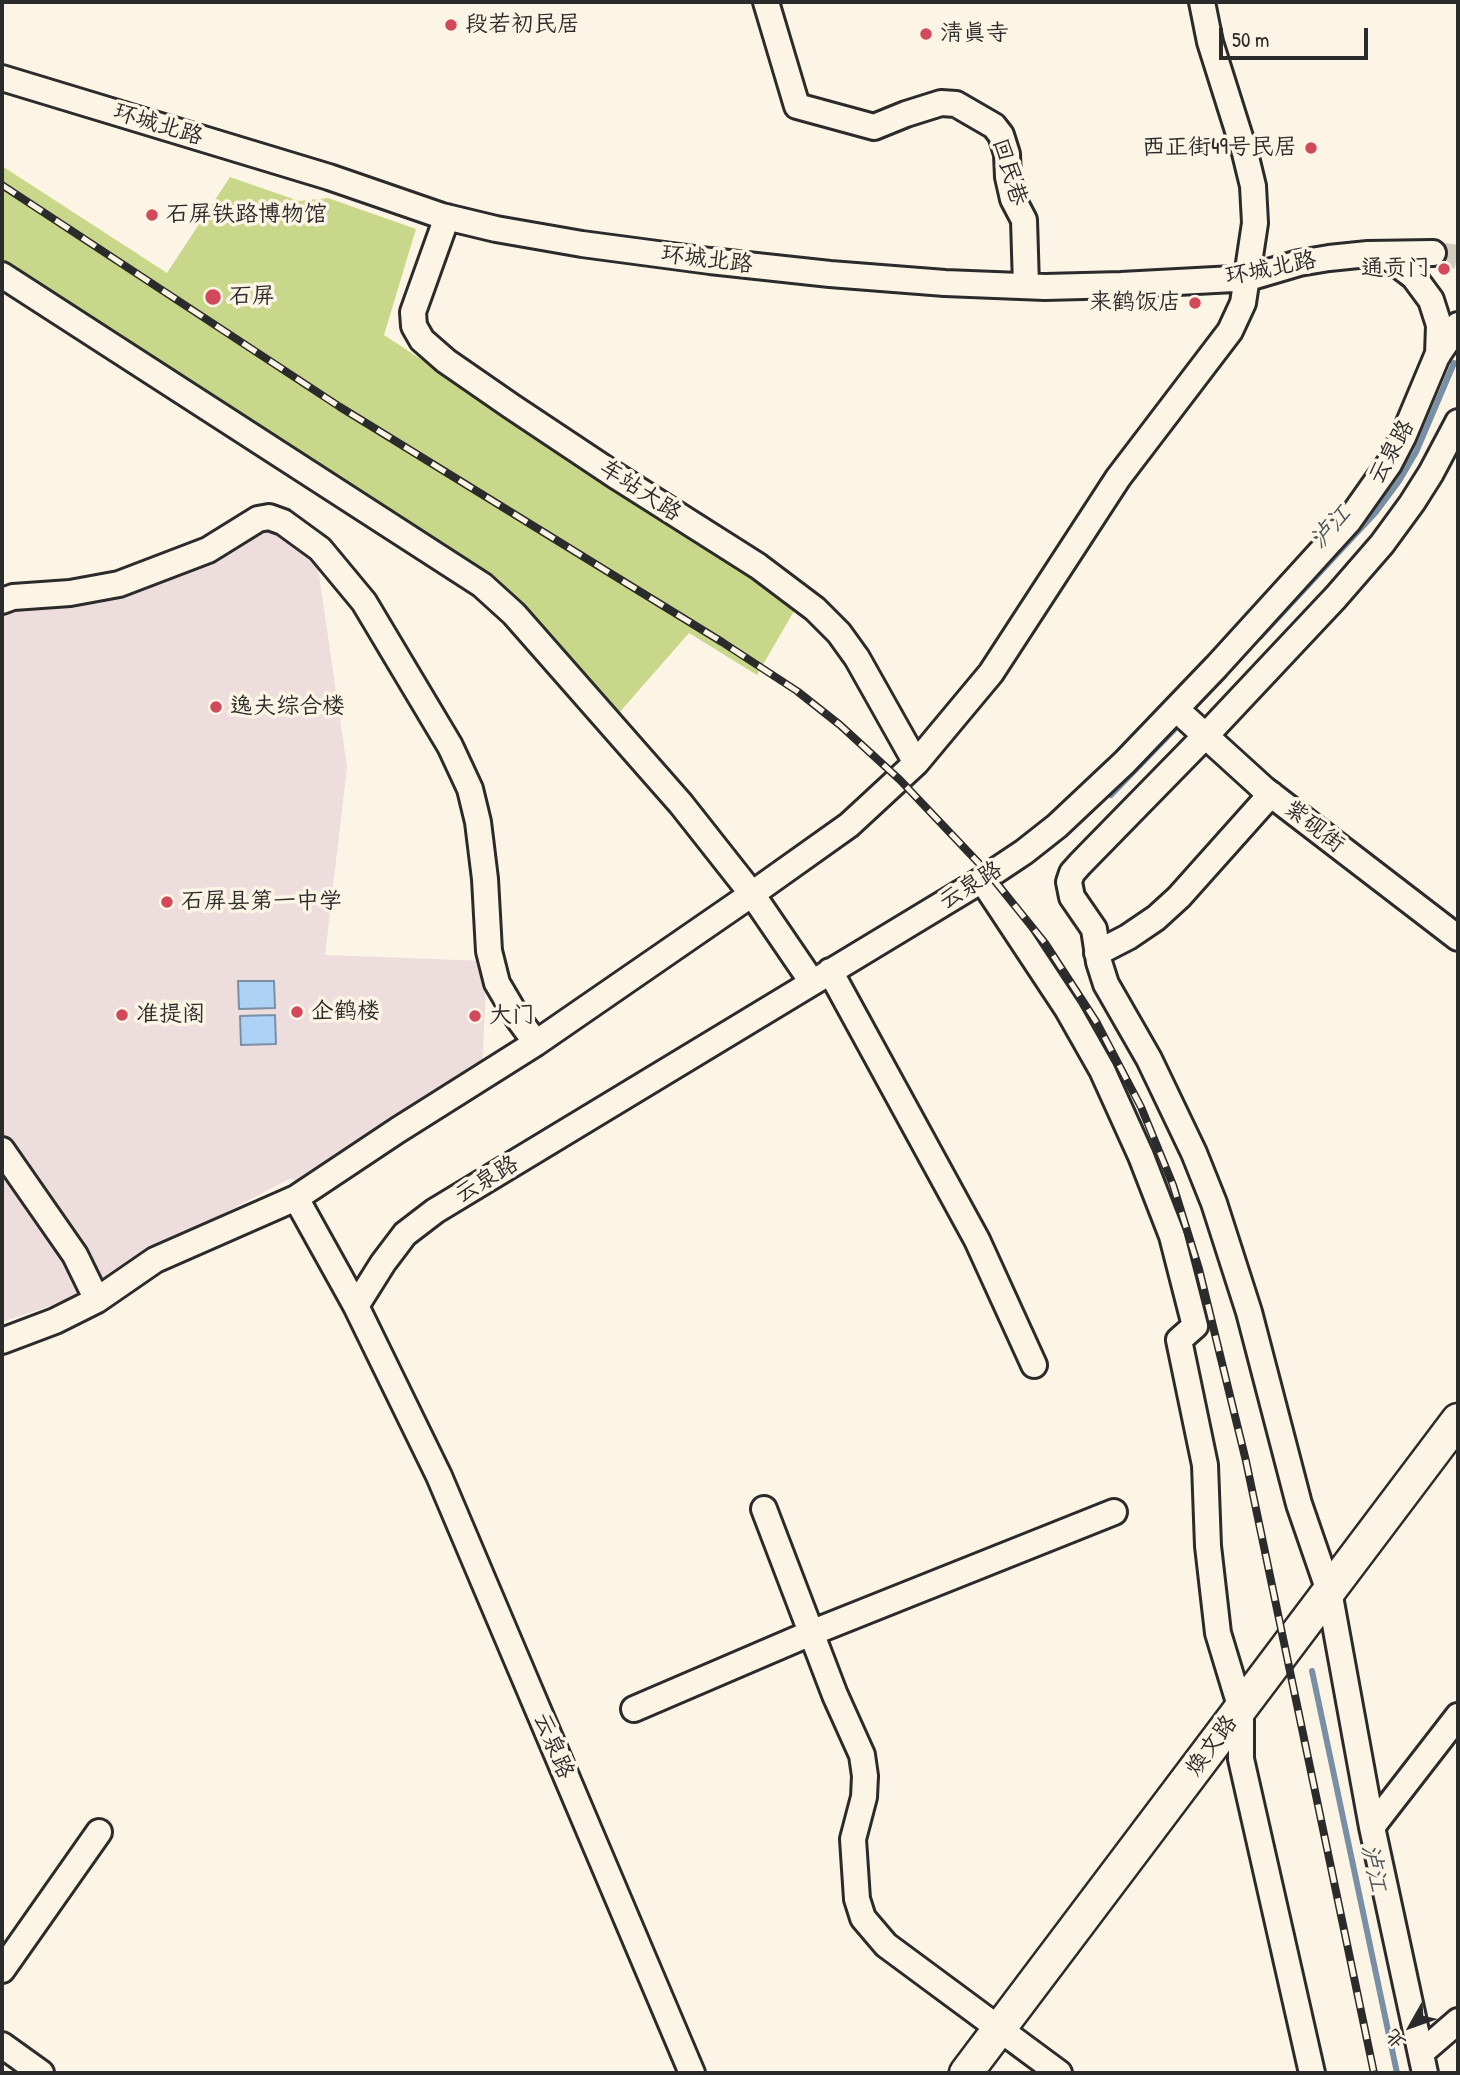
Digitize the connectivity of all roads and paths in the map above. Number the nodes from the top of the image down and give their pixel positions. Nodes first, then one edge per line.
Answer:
1 (766, 2) edge
2 (1202, 2) edge
3 (2, 78) edge
4 (447, 217) junction
5 (1433, 253) tunnel mouth
6 (1384, 254) junction
7 (2, 275) edge
8 (1248, 277) junction
9 (1026, 285) junction
10 (1458, 325) edge
11 (1437, 356) junction
12 (1458, 422) edge
13 (2, 601) edge
14 (1176, 709) junction
15 (1206, 735) junction
16 (916, 763) junction
17 (1093, 794) junction
18 (1271, 794) junction
19 (1120, 822) junction
20 (982, 880) junction
21 (752, 894) junction
22 (1458, 938) edge
23 (1097, 953) junction
24 (821, 977) junction
25 (536, 1043) junction
26 (2, 1150) edge
27 (296, 1198) junction
28 (97, 1300) junction
29 (356, 1306) junction
30 (2, 1341) edge
31 (1034, 1365) dead end
32 (1458, 1419) edge
33 (764, 1509) dead end
34 (1114, 1512) dead end
35 (1329, 1591) junction
36 (811, 1633) junction
37 (634, 1709) dead end
38 (1241, 1709) junction
39 (1458, 1716) edge
40 (1372, 1827) junction
41 (99, 1832) dead end
42 (2, 1970) edge
43 (1458, 2021) edge
44 (999, 2029) junction
45 (2, 2045) edge
46 (1423, 2063) edge
47 (41, 2073) edge
48 (692, 2073) edge
49 (966, 2073) edge
50 (1059, 2073) edge
51 (1312, 2073) edge

1 - 9 street, 回民巷
2 - 8 street
3 - 4 street, 环城北路
4 - 9 street, 环城北路
4 - 16 street, 车站大路
5 - 6 street, 环城北路
6 - 8 street, 环城北路
6 - 11 street
7 - 21 street
8 - 9 street, 环城北路
8 - 16 street
10 - 11 street, 云泉路
11 - 14 street, 云泉路
12 - 15 street
13 - 25 street
14 - 15 street, 紫砚街
14 - 17 street, 云泉路
15 - 18 street, 紫砚街
15 - 19 street
16 - 21 street
17 - 19 street
17 - 20 street, 云泉路
18 - 22 street, 紫砚街
18 - 23 street
19 - 23 street
20 - 24 street, 云泉路
20 - 38 street
21 - 24 street
21 - 25 street
23 - 35 street
24 - 29 street, 云泉路
24 - 31 street
25 - 27 street
26 - 28 street
27 - 28 street
27 - 29 street, 云泉路
28 - 30 street
29 - 48 street, 云泉路
32 - 35 main road, 焕文路
33 - 36 street
34 - 36 street
35 - 38 main road, 焕文路
35 - 40 street
36 - 37 street
36 - 44 street
38 - 44 main road, 焕文路
38 - 51 street
39 - 40 street
40 - 46 street
41 - 42 street
43 - 46 street
44 - 49 main road, 焕文路
44 - 50 street
45 - 47 street

